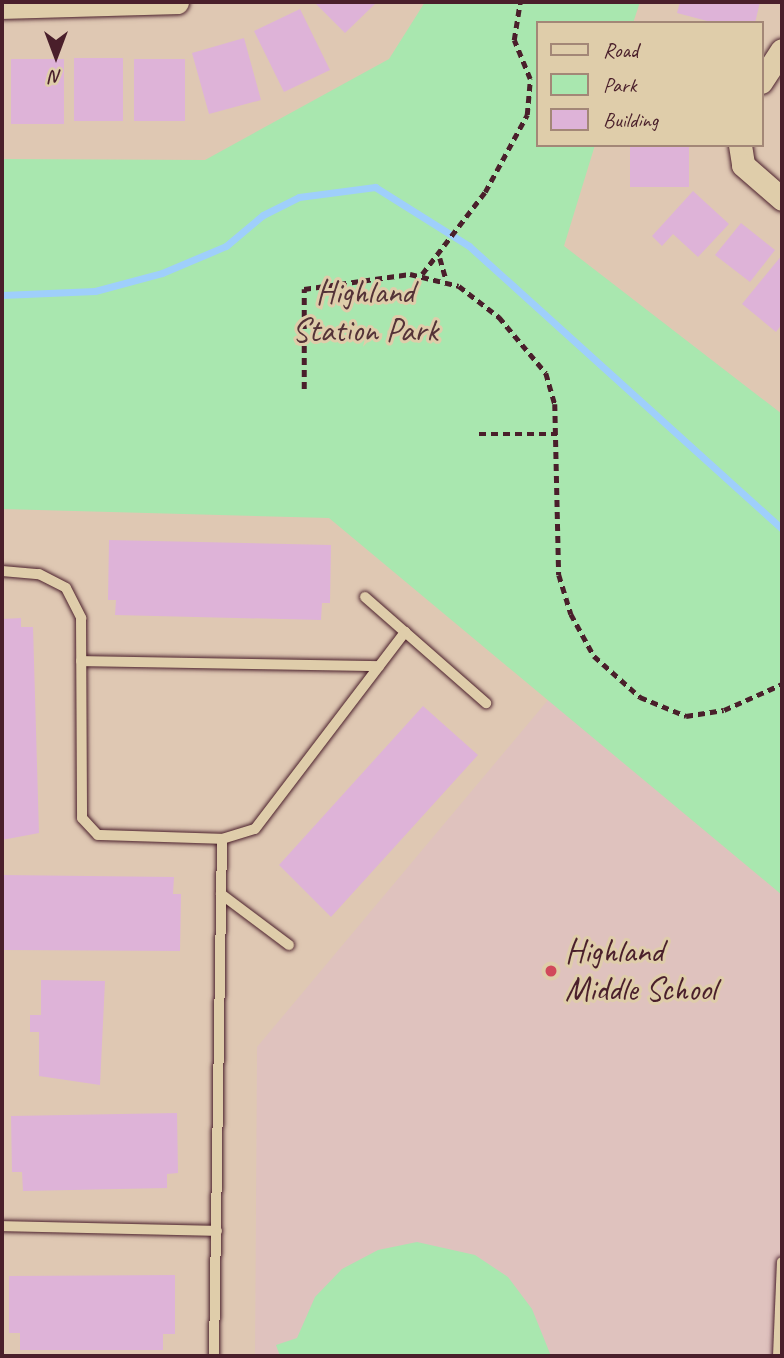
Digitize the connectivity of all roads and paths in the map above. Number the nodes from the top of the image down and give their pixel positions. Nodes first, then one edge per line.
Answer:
1 (177, 2) edge
2 (520, 2) edge
3 (2, 7) edge
4 (782, 50) edge
5 (763, 79) edge
6 (740, 150) edge
7 (782, 199) edge
8 (440, 257) junction
9 (422, 274) junction
10 (446, 279) junction
11 (304, 389) dead end
12 (479, 434) dead end
13 (557, 434) junction
14 (2, 571) edge
15 (365, 597) dead end
16 (405, 632) junction
17 (81, 661) junction
18 (379, 666) junction
19 (782, 684) edge
20 (486, 703) dead end
21 (222, 839) junction
22 (221, 894) junction
23 (289, 945) dead end
24 (2, 1226) edge
25 (217, 1231) junction
26 (782, 1262) edge
27 (214, 1356) edge
28 (778, 1356) edge

1 - 3 street
2 - 8 path
4 - 5 street
6 - 7 street
8 - 9 path
8 - 10 path
9 - 10 path
9 - 11 path
10 - 13 path
12 - 13 path
13 - 19 path
14 - 17 lane
15 - 16 lane
16 - 18 lane
16 - 20 lane
17 - 18 lane
17 - 21 lane
18 - 21 lane
21 - 22 lane
22 - 23 lane
22 - 25 lane
24 - 25 lane
25 - 27 lane
26 - 28 lane

